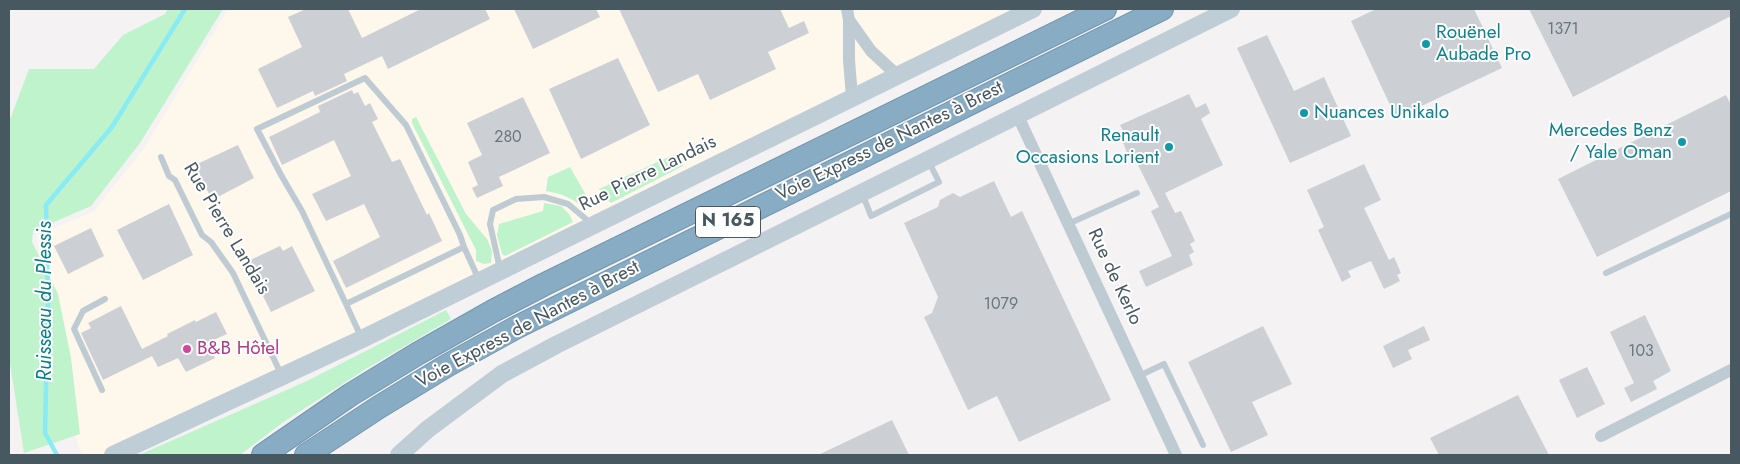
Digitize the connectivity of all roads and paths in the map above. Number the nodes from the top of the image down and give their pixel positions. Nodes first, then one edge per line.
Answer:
1 (1033, 9) edge
2 (1105, 9) edge
3 (1162, 9) edge
4 (1231, 9) edge
5 (848, 14) edge
6 (897, 75) junction
7 (852, 97) junction
8 (1017, 114) junction
9 (161, 157) dead end
10 (928, 159) junction
11 (861, 192) junction
12 (1136, 193) dead end
13 (1731, 214) edge
14 (1068, 224) junction
15 (593, 225) junction
16 (464, 248) junction
17 (500, 270) junction
18 (1606, 273) dead end
19 (479, 281) junction
20 (105, 299) dead end
21 (346, 304) junction
22 (362, 339) junction
23 (1731, 370) edge
24 (1139, 376) junction
25 (282, 377) junction
26 (102, 390) dead end
27 (1601, 436) dead end
28 (1203, 445) dead end
29 (113, 455) edge
30 (263, 455) edge
31 (306, 455) edge
32 (399, 455) edge
33 (1176, 455) edge

1 - 6 street, Rue Pierre Landais
2 - 30 highway, Voie Express de Nantes à Brest / N 165
3 - 31 highway, Voie Express de Nantes à Brest / N 165
4 - 8 street
5 - 6 street
5 - 7 street
6 - 7 street, Rue Pierre Landais
7 - 15 street, Rue Pierre Landais
8 - 10 street
8 - 14 street, Rue de Kerlo
9 - 25 lane, Rue Pierre Landais
10 - 11 street
10 - 11 lane
11 - 32 street
12 - 14 lane
13 - 18 lane
14 - 24 street, Rue de Kerlo
15 - 17 street, Rue Pierre Landais
15 - 17 lane
16 - 19 lane
16 - 21 lane
16 - 21 lane
17 - 19 street, Rue Pierre Landais
19 - 22 street, Rue Pierre Landais
20 - 26 lane
21 - 22 lane
22 - 25 street, Rue Pierre Landais
23 - 27 street
24 - 28 lane
24 - 33 street, Rue de Kerlo
25 - 29 street, Rue Pierre Landais

